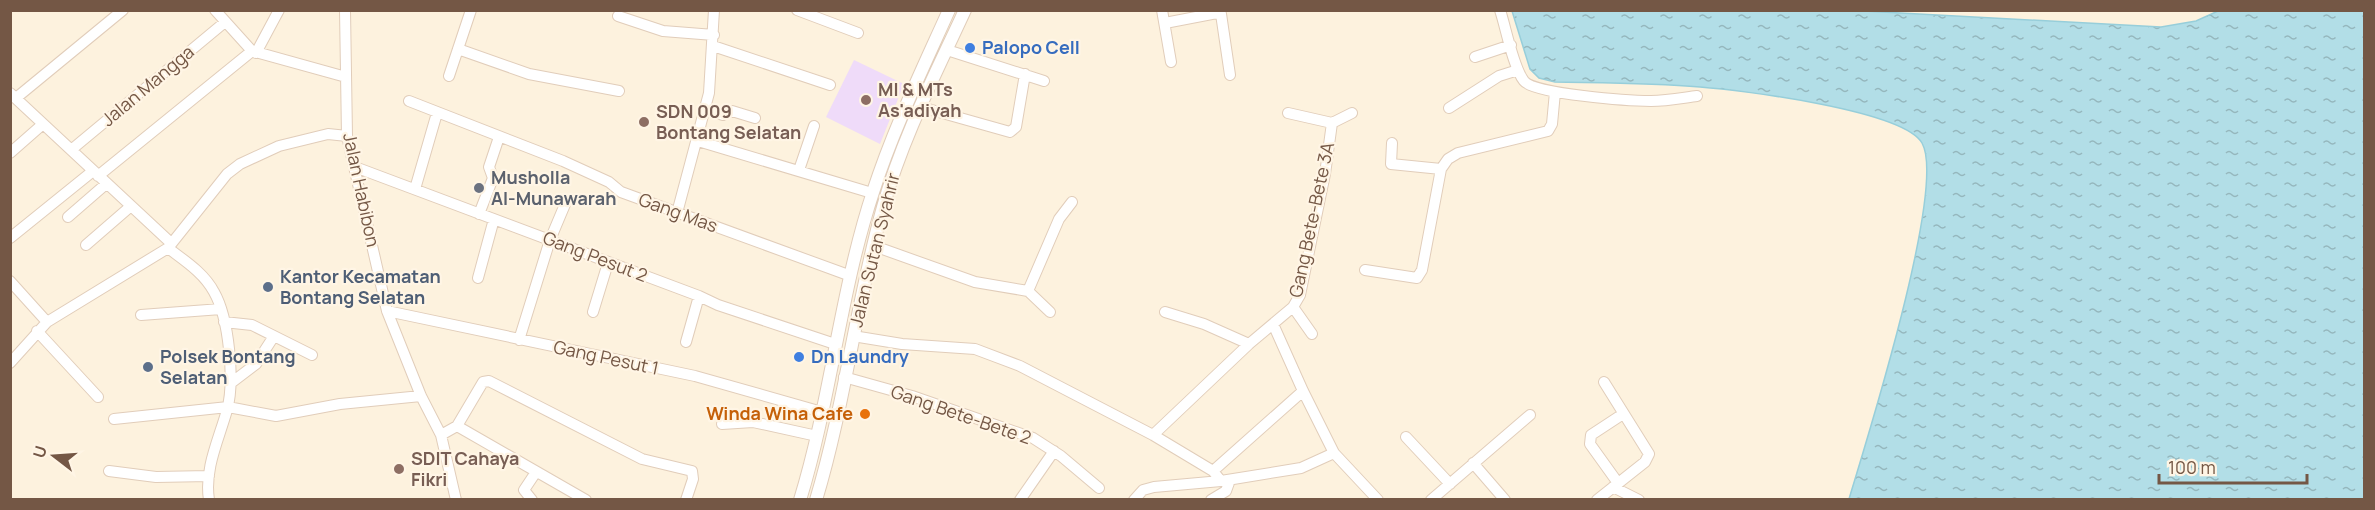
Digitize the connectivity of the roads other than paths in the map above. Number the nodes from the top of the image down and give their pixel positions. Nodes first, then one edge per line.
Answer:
1 (123, 10) edge
2 (215, 10) edge
3 (279, 10) edge
4 (345, 10) edge
5 (471, 10) edge
6 (714, 10) edge
7 (797, 10) edge
8 (949, 10) edge
9 (965, 10) edge
10 (1162, 10) edge
11 (1500, 10) edge
12 (618, 16) dead end
13 (225, 22) junction
14 (1165, 24) junction
15 (858, 33) dead end
16 (713, 40) junction
17 (1511, 45) junction
18 (458, 49) junction
19 (947, 50) junction
20 (254, 52) junction
21 (1475, 57) dead end
22 (1171, 62) dead end
23 (1518, 70) junction
24 (1025, 74) junction
25 (1230, 75) dead end
26 (449, 76) dead end
27 (346, 77) junction
28 (1044, 81) dead end
29 (830, 85) dead end
30 (619, 91) dead end
31 (1555, 92) junction
32 (13, 96) edge
33 (1697, 96) dead end
34 (409, 101) dead end
35 (908, 101) junction
36 (921, 107) junction
37 (1449, 108) dead end
38 (706, 110) junction
39 (437, 113) junction
40 (1288, 113) dead end
41 (1352, 113) dead end
42 (755, 118) dead end
43 (1332, 123) junction
44 (43, 124) junction
45 (814, 126) dead end
46 (347, 136) junction
47 (499, 137) junction
48 (698, 141) junction
49 (1392, 143) dead end
50 (71, 150) junction
51 (10, 153) edge
52 (355, 167) junction
53 (799, 170) junction
54 (1441, 170) junction
55 (99, 177) junction
56 (415, 189) junction
57 (872, 193) junction
58 (566, 202) dead end
59 (1072, 202) dead end
60 (130, 206) junction
61 (677, 213) junction
62 (479, 214) junction
63 (68, 217) dead end
64 (494, 219) junction
65 (12, 233) edge
66 (550, 240) junction
67 (86, 245) dead end
68 (170, 245) junction
69 (874, 246) junction
70 (608, 263) junction
71 (1365, 270) dead end
72 (851, 276) junction
73 (478, 278) dead end
74 (10, 281) edge
75 (1028, 291) junction
76 (699, 296) junction
77 (1293, 307) junction
78 (221, 309) junction
79 (387, 311) junction
80 (593, 312) dead end
81 (1050, 312) dead end
82 (1165, 312) dead end
83 (141, 315) dead end
84 (47, 322) junction
85 (224, 322) junction
86 (1273, 324) junction
87 (37, 330) junction
88 (1312, 334) dead end
89 (274, 336) junction
90 (853, 336) junction
91 (519, 340) junction
92 (686, 342) dead end
93 (835, 344) junction
94 (1249, 344) junction
95 (312, 355) dead end
96 (10, 363) edge
97 (844, 377) junction
98 (1604, 382) dead end
99 (231, 383) junction
100 (1303, 391) junction
101 (422, 396) junction
102 (98, 397) dead end
103 (228, 407) junction
104 (822, 412) junction
105 (1623, 414) junction
106 (1530, 415) dead end
107 (114, 419) dead end
108 (722, 424) dead end
109 (458, 426) junction
110 (441, 435) junction
111 (1153, 435) junction
112 (817, 436) junction
113 (1406, 436) dead end
114 (1054, 452) junction
115 (1334, 453) junction
116 (1473, 463) junction
117 (109, 471) dead end
118 (1213, 471) junction
119 (536, 472) junction
120 (209, 476) junction
121 (1226, 480) junction
122 (1450, 484) junction
123 (1615, 485) junction
124 (1099, 488) dead end
125 (209, 500) edge
126 (456, 500) edge
127 (532, 500) edge
128 (586, 500) edge
129 (686, 500) edge
130 (800, 500) edge
131 (816, 500) edge
132 (1020, 500) edge
133 (1134, 500) edge
134 (1211, 500) edge
135 (1378, 500) edge
136 (1431, 500) edge
137 (1505, 500) edge
138 (1597, 500) edge
139 (1639, 500) edge

1 - 32 street
2 - 13 street
3 - 20 street
4 - 27 street, Jalan Habibon
5 - 18 street
6 - 16 street
7 - 15 street
8 - 35 street, Jalan Sutan Syahrir
9 - 19 street, Jalan Sutan Syahrir
10 - 14 street
11 - 17 street
12 - 16 street
13 - 20 street
13 - 50 street, Jalan Mangga
14 - 22 street
14 - 25 street
16 - 29 street
16 - 38 street
17 - 21 street
17 - 23 street
18 - 26 street
18 - 30 street
19 - 24 street
19 - 36 street, Jalan Sutan Syahrir
20 - 27 street
20 - 55 street
23 - 31 street
23 - 37 street
24 - 28 street
24 - 36 street
27 - 46 street, Jalan Habibon
31 - 33 street
31 - 54 street
32 - 44 street
34 - 39 street, Gang Mas
35 - 36 street
35 - 57 street, Jalan Sutan Syahrir
36 - 69 street, Jalan Sutan Syahrir
38 - 42 street
38 - 48 street
39 - 47 street, Gang Mas
39 - 56 street
40 - 43 street
41 - 43 street
43 - 77 street, Gang Bete-Bete 3A
44 - 50 street
44 - 51 street
45 - 53 street
46 - 52 street, Jalan Habibon
46 - 68 street
47 - 61 street, Gang Mas
47 - 62 street
48 - 53 street
48 - 61 street
49 - 54 street
50 - 55 street
52 - 56 street, Gang Pesut 2
52 - 79 street, Jalan Habibon
53 - 57 street
54 - 71 street
55 - 60 street
55 - 63 street
55 - 65 street
56 - 62 street, Gang Pesut 2
57 - 72 street, Jalan Sutan Syahrir
58 - 66 street
59 - 75 street
60 - 67 street
60 - 68 street
61 - 72 street, Gang Mas
62 - 64 street, Gang Pesut 2
64 - 66 street, Gang Pesut 2
64 - 73 street
66 - 70 street, Gang Pesut 2
66 - 91 street
68 - 78 street
68 - 84 street
69 - 75 street
69 - 90 street, Jalan Sutan Syahrir
70 - 76 street, Gang Pesut 2
70 - 80 street
72 - 93 street, Jalan Sutan Syahrir
74 - 84 street
75 - 81 street
76 - 92 street
76 - 93 street, Gang Pesut 2
77 - 86 street, Gang Bete-Bete 3A
77 - 88 street
78 - 83 street
78 - 85 street
79 - 91 street, Gang Pesut 1
79 - 101 street, Jalan Habibon
82 - 94 street
84 - 87 street
85 - 89 street
85 - 99 street
86 - 94 street, Gang Bete-Bete 3A
86 - 100 street
87 - 96 street
87 - 102 street
89 - 95 street
89 - 99 street
90 - 97 street, Jalan Sutan Syahrir
90 - 111 street
91 - 104 street, Gang Pesut 1
93 - 104 street, Jalan Sutan Syahrir
94 - 111 street, Gang Bete-Bete 3A
97 - 114 street, Gang Bete-Bete 2
97 - 131 street, Jalan Sutan Syahrir
98 - 105 street
99 - 103 street
100 - 115 street
100 - 118 street
101 - 103 street
101 - 110 street, Jalan Habibon
103 - 107 street
103 - 120 street
104 - 112 street, Jalan Sutan Syahrir
105 - 123 street
105 - 123 street
106 - 116 street
108 - 112 street
109 - 110 street
109 - 119 street
109 - 129 street
110 - 126 street, Jalan Habibon
111 - 118 street
112 - 130 street, Jalan Sutan Syahrir
113 - 122 street
114 - 124 street, Gang Bete-Bete 2
114 - 132 street
115 - 121 street
115 - 135 street
116 - 122 street
116 - 137 street
117 - 120 street
118 - 121 street
119 - 127 street
119 - 128 street
120 - 125 street
121 - 133 street
121 - 134 street
122 - 136 street
123 - 138 street
123 - 139 street

